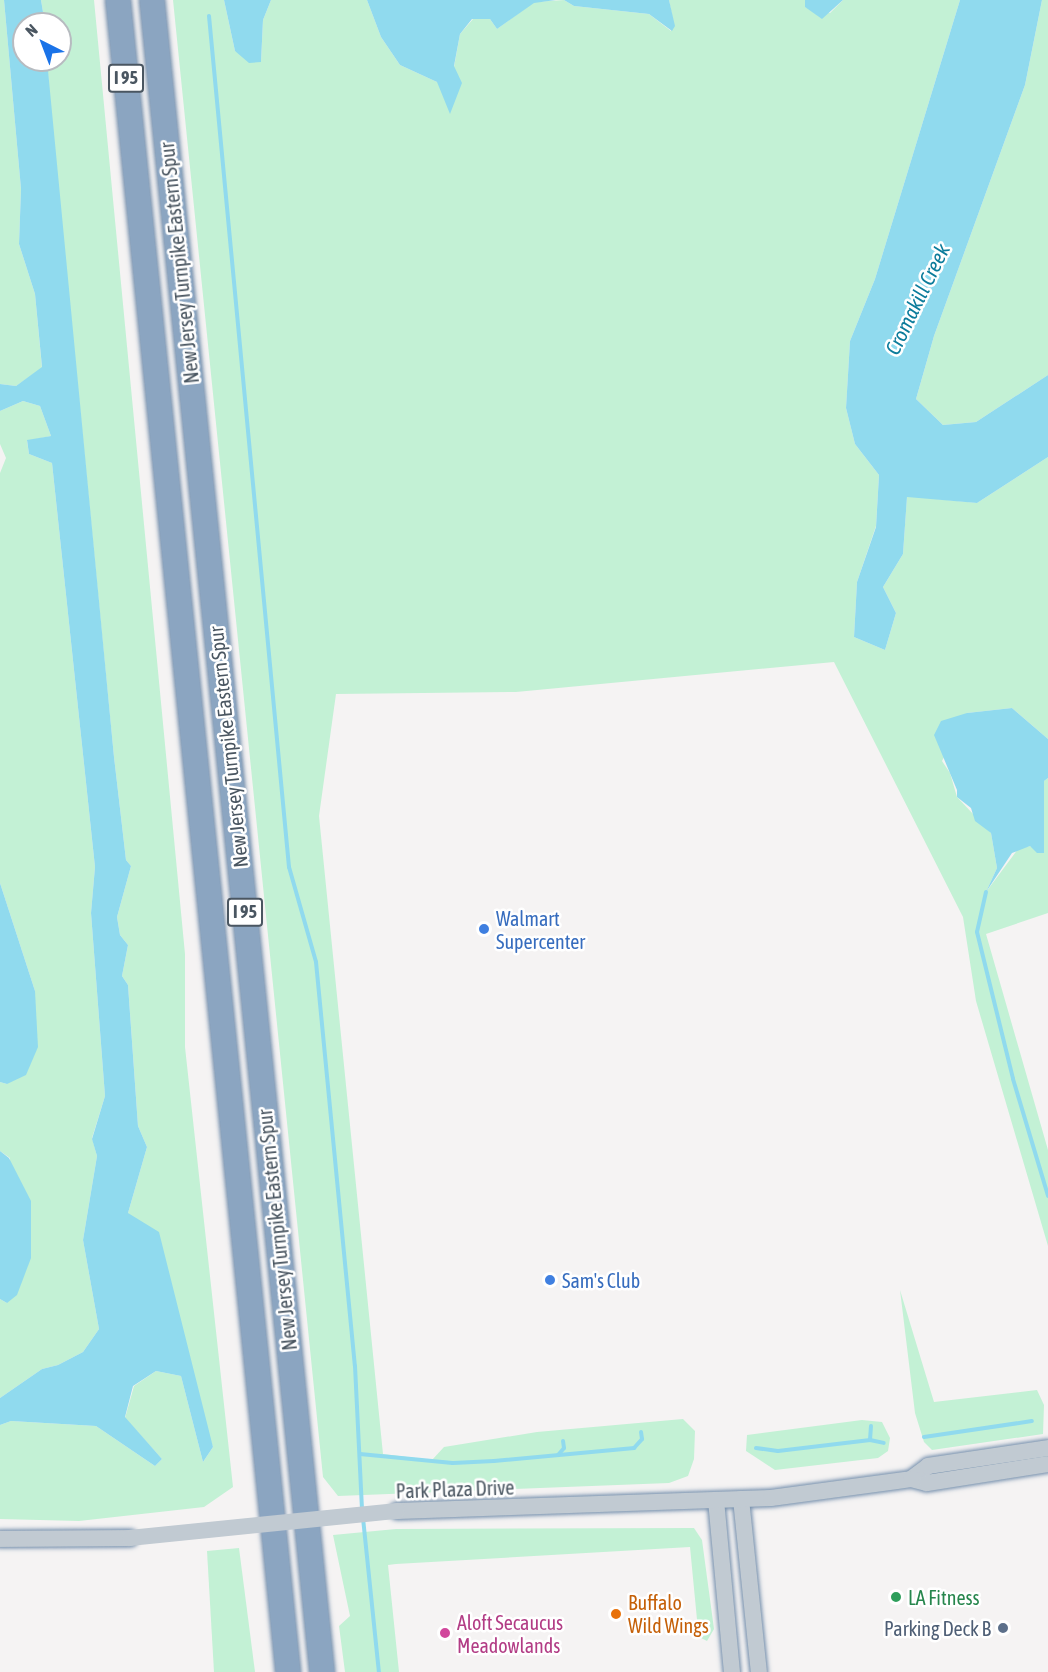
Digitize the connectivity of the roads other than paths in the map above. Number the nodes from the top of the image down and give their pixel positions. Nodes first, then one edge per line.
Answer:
1 (118, 0) edge
2 (152, 0) edge
3 (1048, 1448) edge
4 (1048, 1464) edge
5 (911, 1479) junction
6 (741, 1499) junction
7 (716, 1500) junction
8 (0, 1539) edge
9 (288, 1672) edge
10 (322, 1672) edge
11 (732, 1672) edge
12 (759, 1672) edge

1 - 9 highway, New Jersey Turnpike Eastern Spur / I 95
2 - 10 highway, New Jersey Turnpike Eastern Spur / I 95
3 - 5 street, Park Plaza Drive
4 - 5 street, Park Plaza Drive
5 - 6 street, Park Plaza Drive
6 - 7 street, Park Plaza Drive
6 - 12 street
7 - 8 street, Park Plaza Drive, bridge
7 - 11 street

